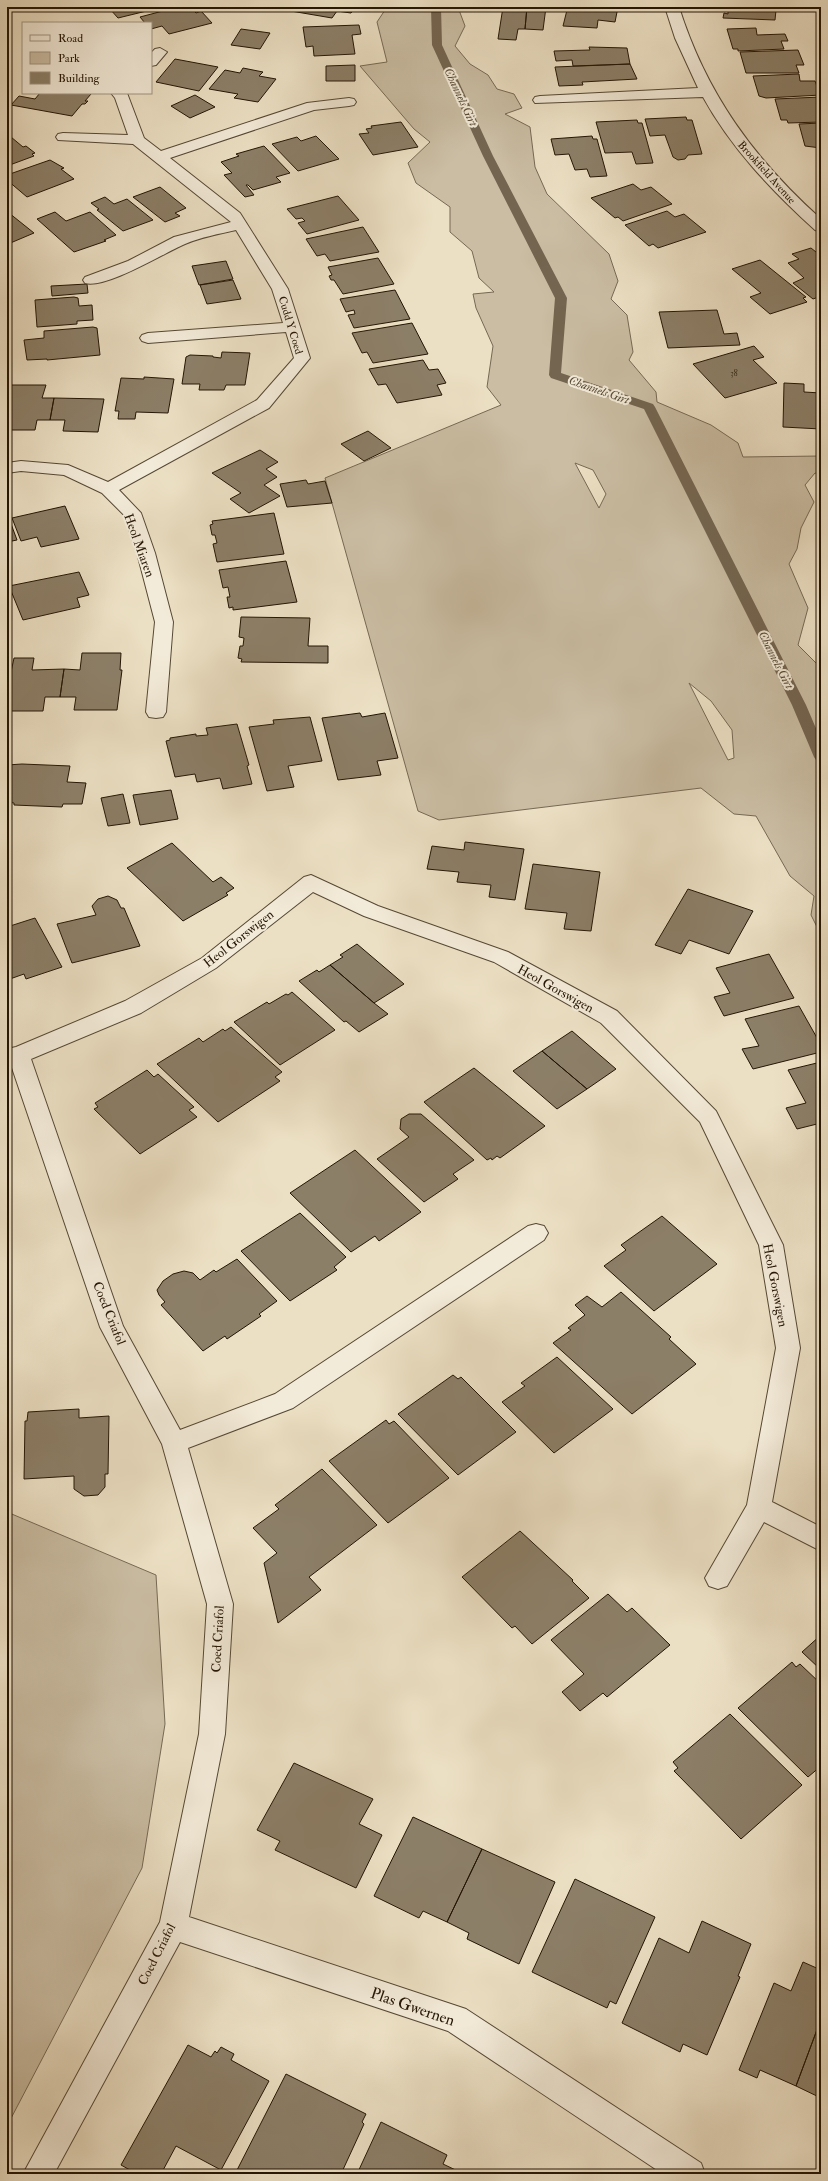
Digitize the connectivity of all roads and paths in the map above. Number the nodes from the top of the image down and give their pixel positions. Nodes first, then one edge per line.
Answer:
1 (672, 7) edge
2 (707, 92) junction
3 (121, 94) edge
4 (540, 100) dead end
5 (349, 102) dead end
6 (63, 137) dead end
7 (137, 140) junction
8 (158, 157) junction
9 (240, 224) junction
10 (821, 227) edge
11 (91, 280) dead end
12 (292, 327) junction
13 (148, 338) dead end
14 (7, 468) edge
15 (108, 489) junction
16 (156, 712) dead end
17 (13, 1056) edge
18 (536, 1233) dead end
19 (174, 1443) junction
20 (759, 1507) junction
21 (821, 1540) edge
22 (718, 1578) dead end
23 (173, 1926) junction
24 (38, 2174) edge
25 (690, 2174) edge

1 - 2 street, Brookfield Avenue
2 - 4 street
2 - 10 street, Brookfield Avenue
3 - 7 street
5 - 8 street
6 - 7 street
7 - 8 street, Cudd Y Coed
8 - 9 street, Cudd Y Coed
9 - 11 street
9 - 12 street, Cudd Y Coed
12 - 13 street
12 - 15 street, Cudd Y Coed
14 - 15 street, Heol Miaren
15 - 16 street, Heol Miaren
17 - 19 street, Coed Criafol
17 - 20 street, Heol Gorswigen
18 - 19 street
19 - 23 street, Coed Criafol
20 - 21 street
20 - 22 street, Heol Gorswigen
23 - 24 street, Coed Criafol
23 - 25 street, Plas Gwernen

